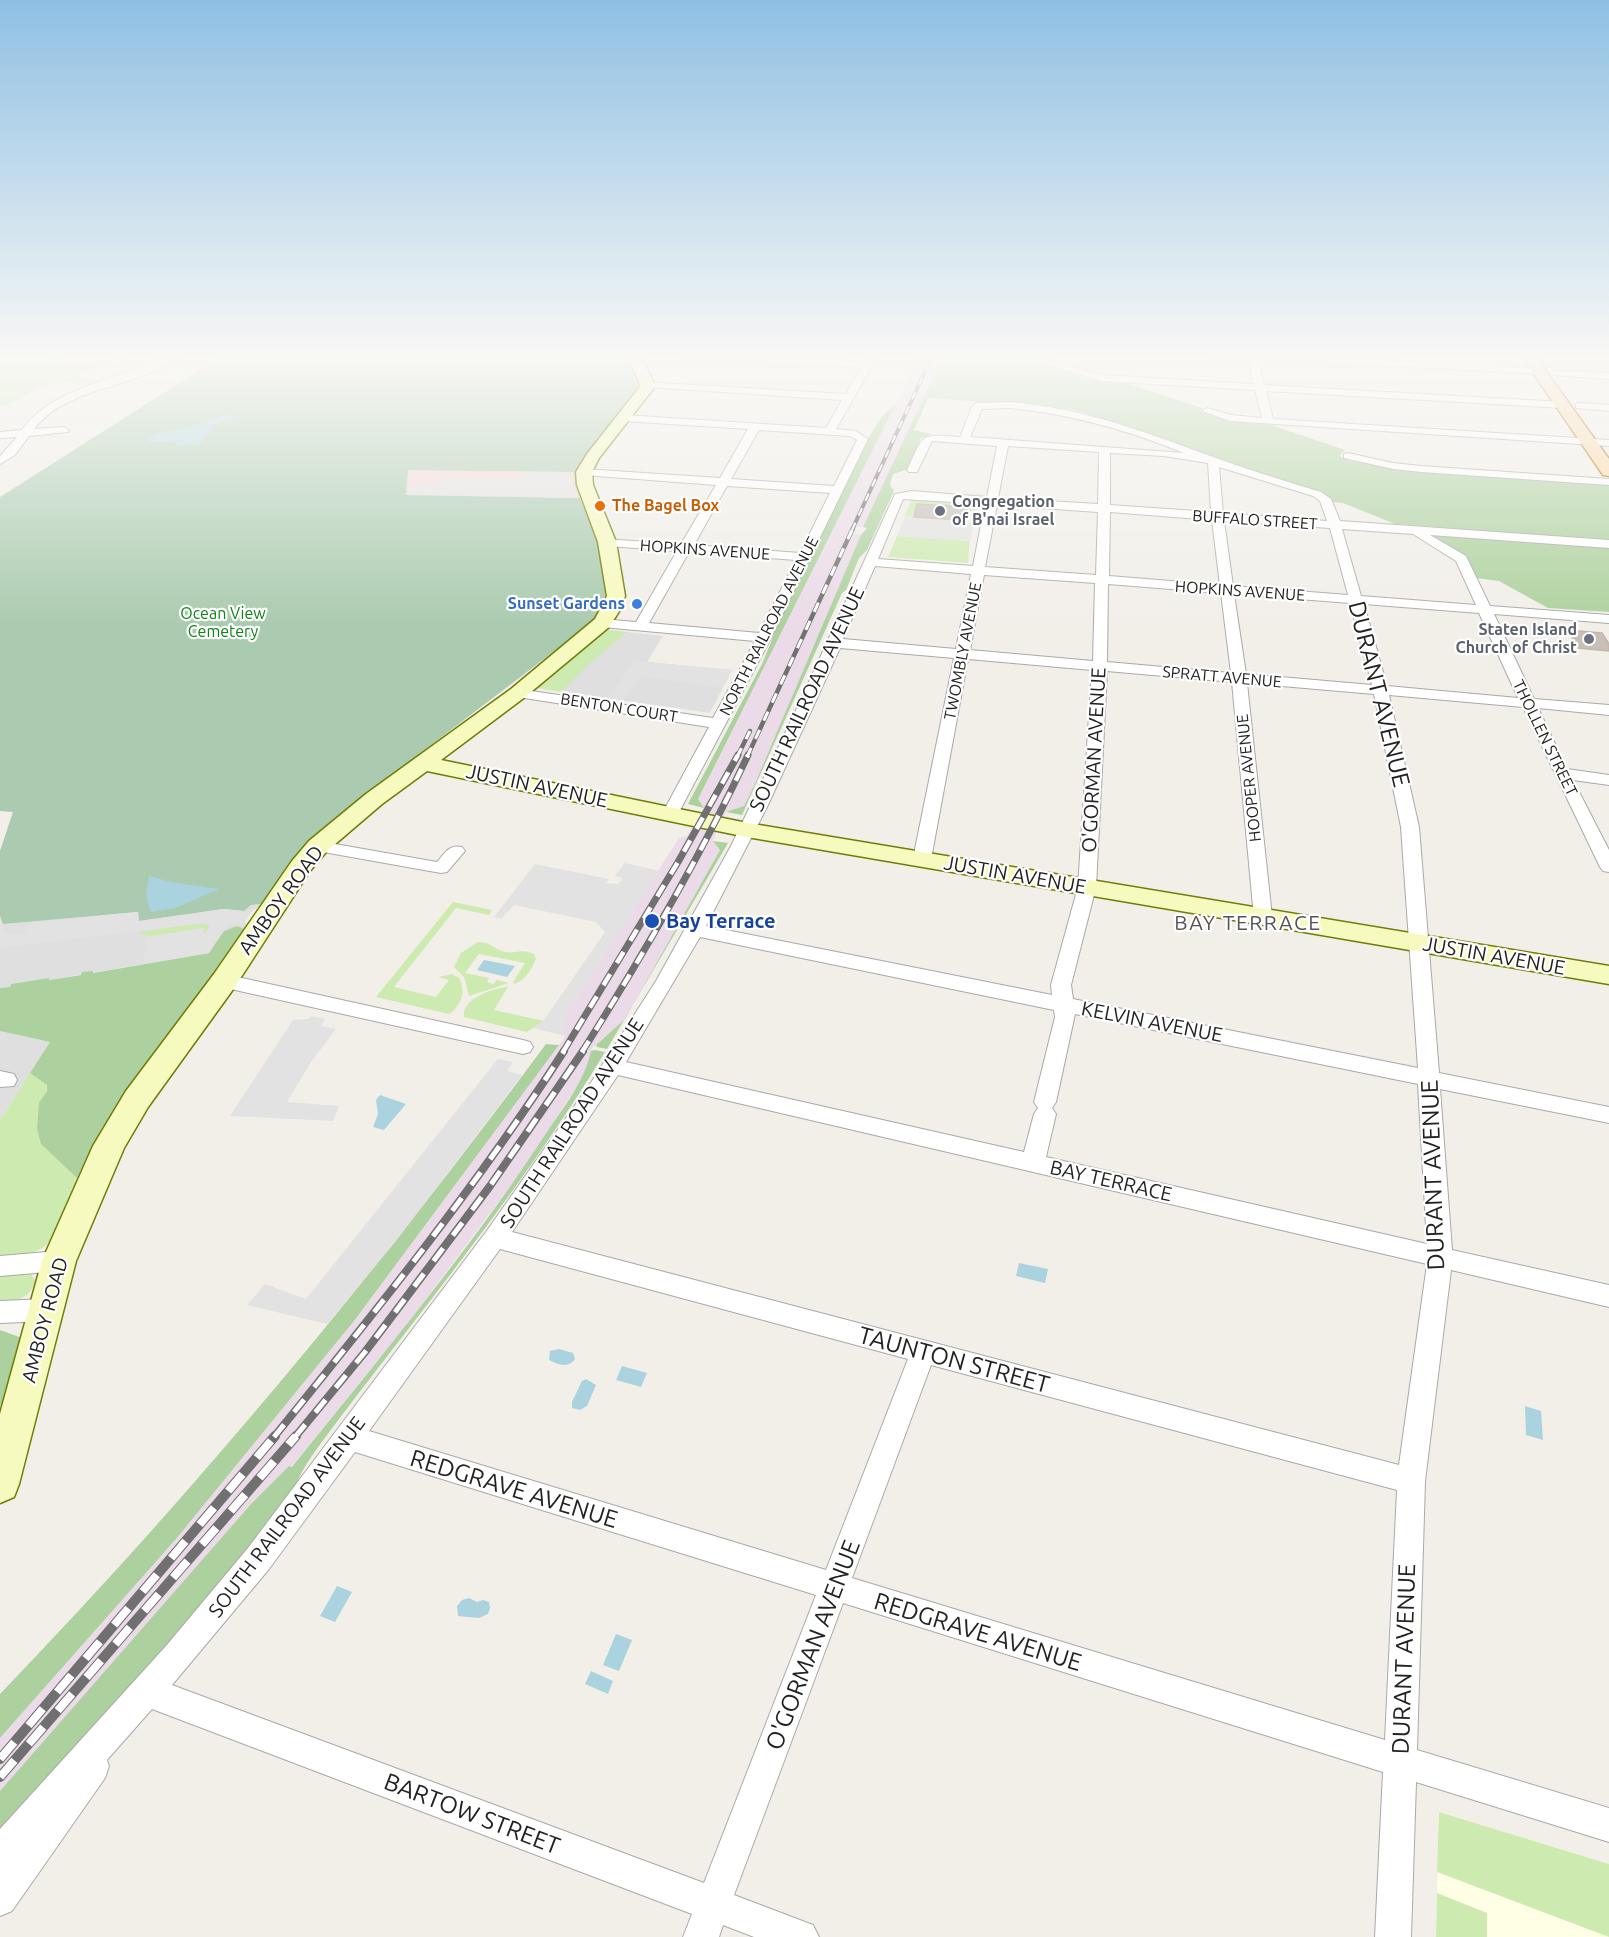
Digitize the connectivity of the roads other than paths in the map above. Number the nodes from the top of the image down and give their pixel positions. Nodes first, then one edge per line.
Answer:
1 (19, 444) edge
2 (602, 444) edge
3 (745, 444) edge
4 (860, 444) edge
5 (925, 444) edge
6 (1003, 444) edge
7 (1027, 444) edge
8 (1171, 444) edge
9 (1590, 444) edge
10 (1105, 449) junction
11 (15, 451) junction
12 (0, 452) edge
13 (1348, 456) dead end
14 (0, 461) edge
15 (1213, 461) junction
16 (913, 470) dead end
17 (1609, 471) edge
18 (584, 472) junction
19 (723, 482) junction
20 (1609, 482) edge
21 (838, 490) junction
22 (902, 495) joint
23 (992, 501) junction
24 (1104, 509) junction
25 (1218, 517) junction
26 (1335, 525) junction
27 (1415, 531) junction
28 (607, 542) junction
29 (1609, 544) edge
30 (685, 548) junction
31 (803, 557) junction
32 (871, 562) junction
33 (979, 571) junction
34 (1101, 580) junction
35 (1227, 590) junction
36 (1355, 600) junction
37 (1485, 609) junction
38 (1609, 619) edge
39 (602, 623) junction
40 (640, 627) junction
41 (764, 638) junction
42 (834, 643) junction
43 (962, 654) junction
44 (1100, 666) junction
45 (1239, 679) junction
46 (1380, 691) junction
47 (518, 693) junction
48 (1528, 703) junction
49 (1609, 710) edge
50 (719, 724) junction
51 (423, 763) junction
52 (1561, 773) junction
53 (1609, 780) edge
54 (670, 814) junction
55 (747, 830) junction
56 (318, 846) junction
57 (456, 851) dead end
58 (922, 859) junction
59 (1609, 866) edge
60 (1087, 887) junction
61 (1263, 917) junction
62 (695, 930) junction
63 (1420, 943) junction
64 (1609, 975) edge
65 (224, 981) junction
66 (1064, 1005) junction
67 (523, 1047) dead end
68 (612, 1066) junction
69 (1429, 1078) junction
70 (1609, 1115) edge
71 (1033, 1163) junction
72 (496, 1238) junction
73 (1440, 1257) junction
74 (59, 1261) junction
75 (0, 1266) edge
76 (1609, 1296) edge
77 (47, 1310) junction
78 (0, 1312) edge
79 (923, 1352) junction
80 (348, 1437) junction
81 (1412, 1481) junction
82 (0, 1484) edge
83 (834, 1588) junction
84 (144, 1691) junction
85 (1400, 1761) junction
86 (1609, 1825) edge
87 (0, 1854) edge
88 (0, 1899) edge
89 (713, 1905) junction
90 (701, 1937) edge
91 (801, 1937) edge
92 (1393, 1937) edge

1 - 11 street
2 - 18 main road
3 - 19 street
4 - 21 street, NORTH RAILROAD AVENUE
5 - 16 street
6 - 23 street, TWOMBLY AVENUE
7 - 10 street
8 - 15 street
9 - 17 main road
10 - 15 street
10 - 24 street, O'GORMAN AVENUE
11 - 12 street
11 - 14 street
13 - 20 street
15 - 25 street, HOOPER AVENUE
15 - 26 street, DURANT AVENUE
18 - 19 street
18 - 28 main road, AMBOY ROAD
19 - 21 street
19 - 30 street
21 - 31 street, NORTH RAILROAD AVENUE
22 - 23 street, BUFFALO STREET
22 - 32 street, SOUTH RAILROAD AVENUE
23 - 24 street, BUFFALO STREET
23 - 33 street, TWOMBLY AVENUE
24 - 25 street, BUFFALO STREET
24 - 34 street, O'GORMAN AVENUE
25 - 26 street, BUFFALO STREET
25 - 35 street, HOOPER AVENUE
26 - 27 street, BUFFALO STREET
26 - 36 street, DURANT AVENUE
27 - 29 street, BUFFALO STREET
27 - 37 street, THOLLEN STREET
28 - 30 street, HOPKINS AVENUE
28 - 39 main road, AMBOY ROAD
30 - 31 street, HOPKINS AVENUE
30 - 40 street
31 - 41 street, NORTH RAILROAD AVENUE
32 - 33 street, HOPKINS AVENUE
32 - 42 street, SOUTH RAILROAD AVENUE
33 - 34 street, HOPKINS AVENUE
33 - 43 street, TWOMBLY AVENUE
34 - 35 street, HOPKINS AVENUE
34 - 44 street, O'GORMAN AVENUE
35 - 36 street, HOPKINS AVENUE
35 - 45 street, HOOPER AVENUE
36 - 37 street, HOPKINS AVENUE
36 - 46 street, DURANT AVENUE
37 - 38 street, HOPKINS AVENUE
37 - 48 street, THOLLEN STREET
39 - 40 street
39 - 47 main road, AMBOY ROAD
40 - 41 street
41 - 50 street, NORTH RAILROAD AVENUE
42 - 43 street, SPRATT AVENUE
42 - 55 street, SOUTH RAILROAD AVENUE
43 - 44 street, SPRATT AVENUE
43 - 58 street, TWOMBLY AVENUE
44 - 45 street, SPRATT AVENUE
44 - 60 street, O'GORMAN AVENUE
45 - 46 street, SPRATT AVENUE
45 - 61 street, HOOPER AVENUE
46 - 48 street, SPRATT AVENUE
46 - 63 street, DURANT AVENUE
47 - 50 street, BENTON COURT
47 - 51 main road, AMBOY ROAD
48 - 49 street, SPRATT AVENUE
48 - 52 street, THOLLEN STREET
50 - 54 street, NORTH RAILROAD AVENUE
51 - 54 main road, JUSTIN AVENUE
51 - 56 main road, AMBOY ROAD
52 - 53 street
52 - 59 street, THOLLEN STREET
54 - 55 main road, JUSTIN AVENUE
55 - 58 main road, JUSTIN AVENUE
55 - 62 street, SOUTH RAILROAD AVENUE
56 - 57 street
56 - 65 main road, AMBOY ROAD
58 - 60 main road, JUSTIN AVENUE
60 - 61 main road, JUSTIN AVENUE
60 - 66 street, O'GORMAN AVENUE
61 - 63 main road, JUSTIN AVENUE
62 - 66 street, KELVIN AVENUE
62 - 68 street, SOUTH RAILROAD AVENUE
63 - 64 main road, JUSTIN AVENUE
63 - 69 street, DURANT AVENUE
65 - 67 street
65 - 74 main road, AMBOY ROAD
66 - 69 street, KELVIN AVENUE
66 - 71 street, O'GORMAN AVENUE
68 - 71 street, BAY TERRACE
68 - 72 street, SOUTH RAILROAD AVENUE
69 - 70 street, KELVIN AVENUE
69 - 73 street, DURANT AVENUE
71 - 73 street, BAY TERRACE
72 - 79 street, TAUNTON STREET
72 - 80 street, SOUTH RAILROAD AVENUE
73 - 76 street, BAY TERRACE
73 - 81 street, DURANT AVENUE
74 - 75 street
74 - 77 main road, AMBOY ROAD
77 - 78 street
77 - 82 main road, AMBOY ROAD
79 - 81 street, TAUNTON STREET
79 - 83 street, O'GORMAN AVENUE
80 - 83 street, REDGRAVE AVENUE
80 - 84 street, SOUTH RAILROAD AVENUE
81 - 85 street, DURANT AVENUE
83 - 85 street, REDGRAVE AVENUE
83 - 89 street, O'GORMAN AVENUE
84 - 87 street, SOUTH RAILROAD AVENUE
84 - 88 street, SOUTH RAILROAD AVENUE
84 - 89 street, BARTOW STREET
85 - 86 street, REDGRAVE AVENUE
85 - 92 street, DURANT AVENUE
89 - 90 street, O'GORMAN AVENUE
89 - 91 street, BARTOW STREET

